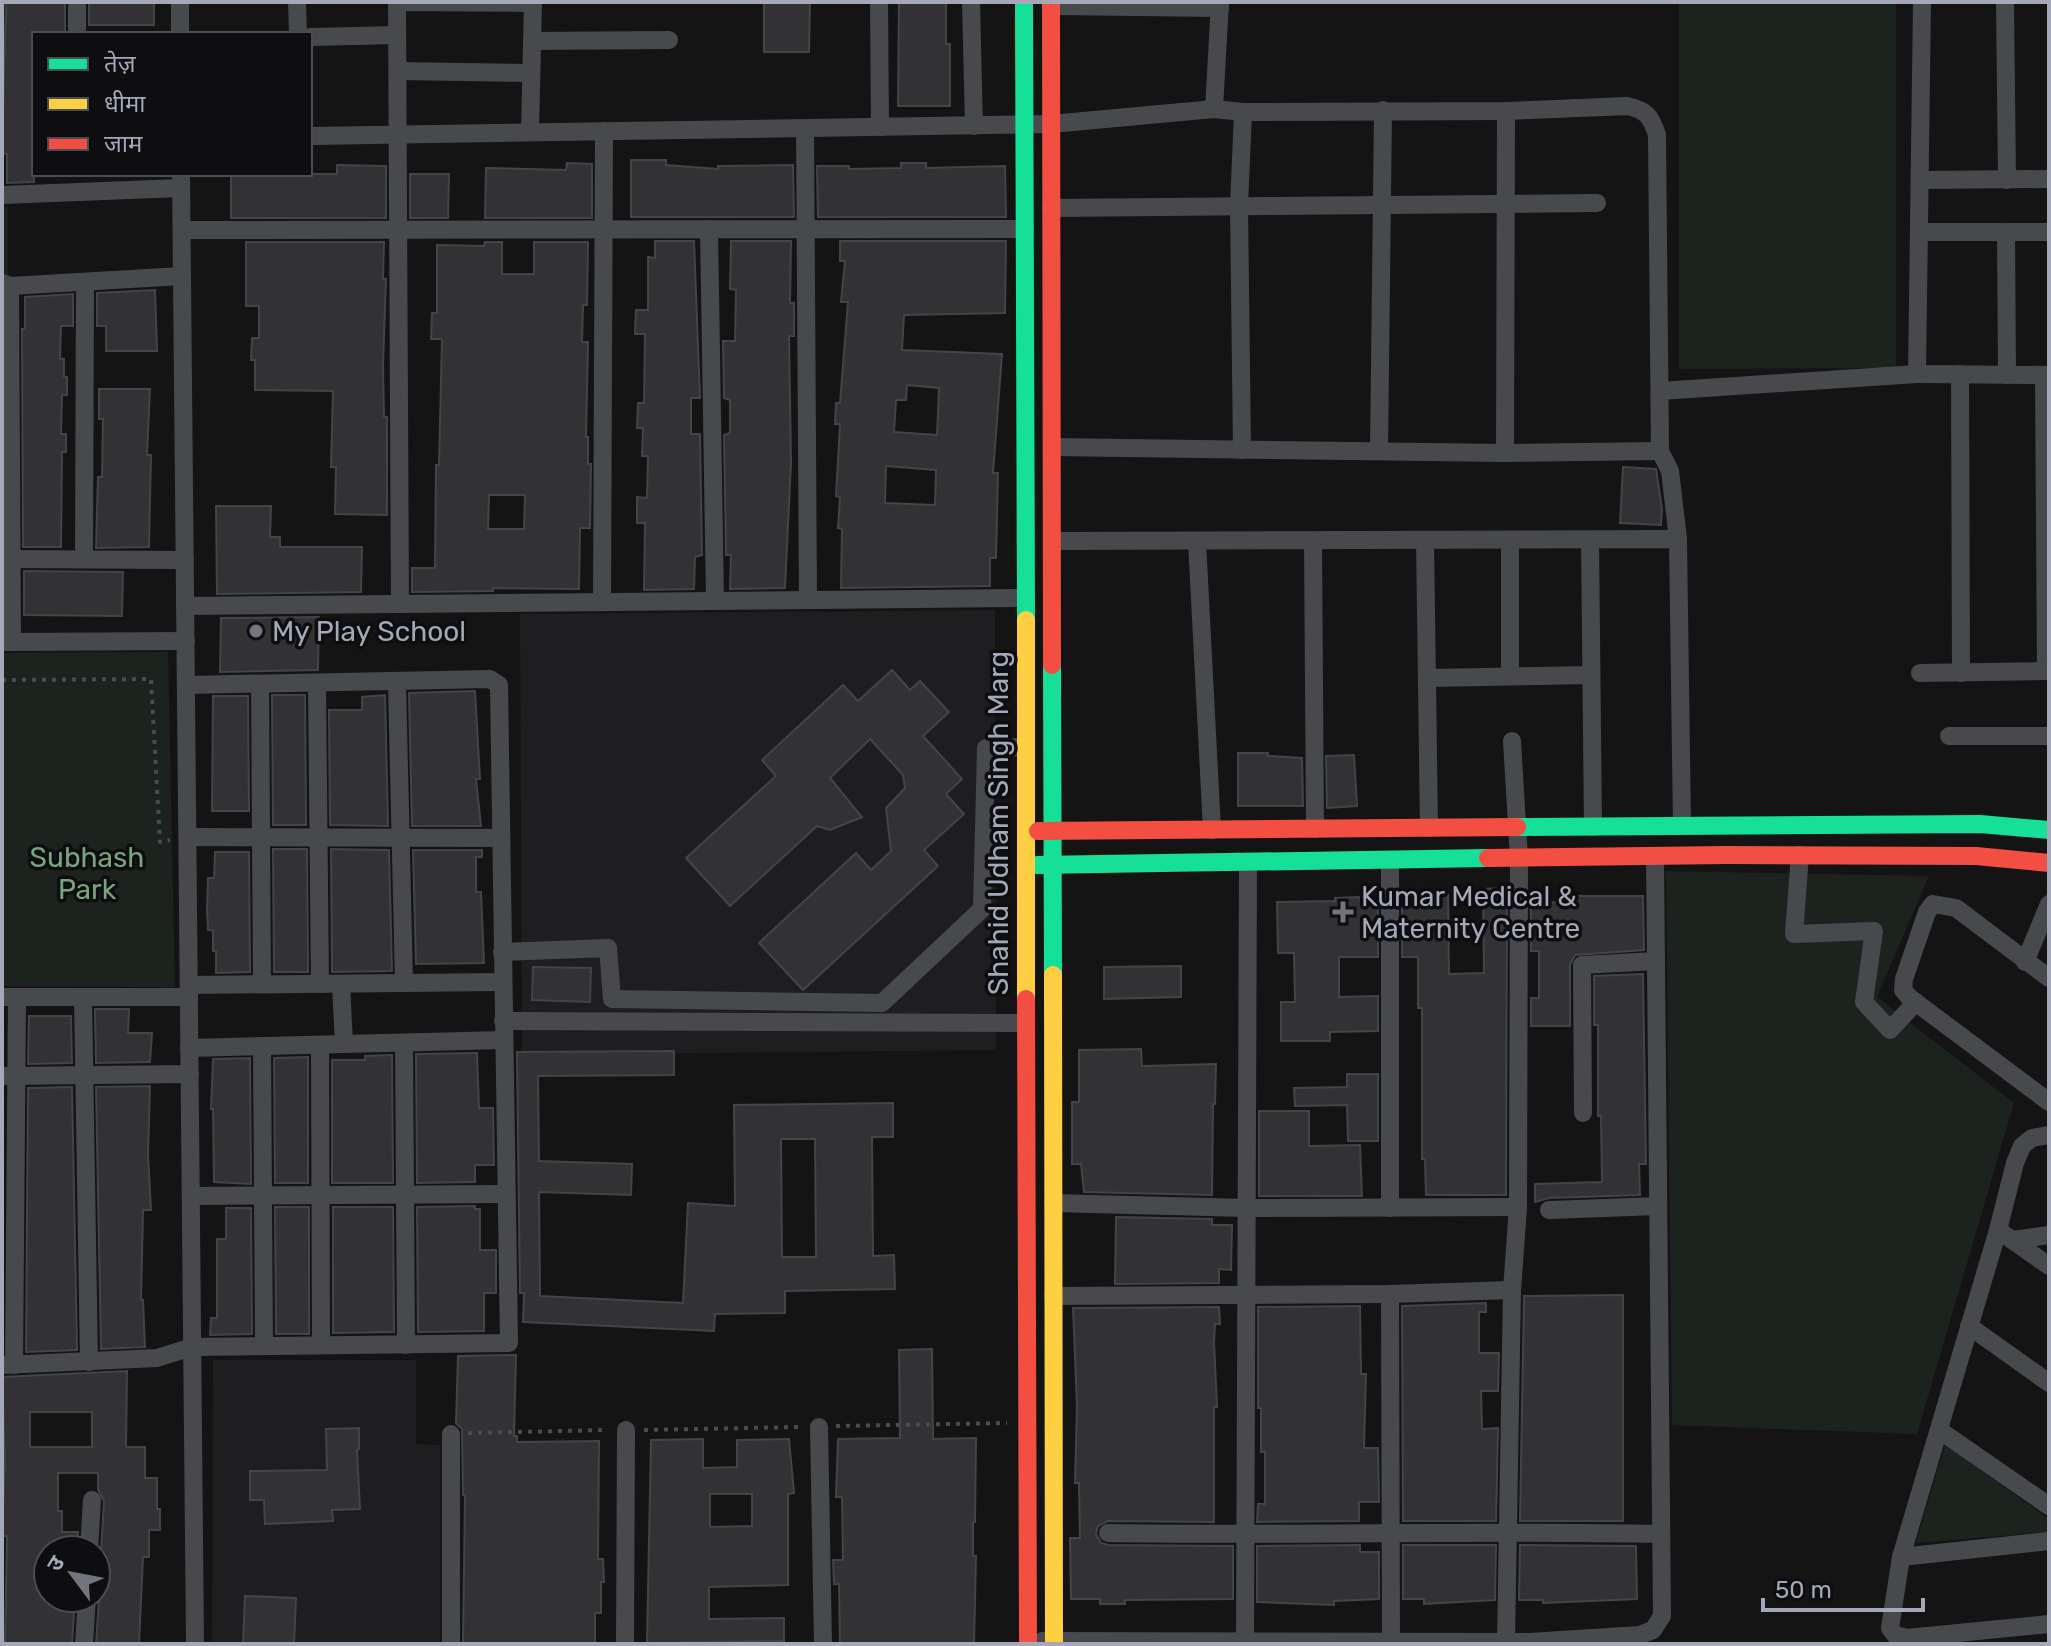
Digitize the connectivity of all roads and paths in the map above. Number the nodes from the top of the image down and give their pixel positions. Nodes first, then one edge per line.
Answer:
1 (77, 2) edge
2 (180, 2) edge
3 (297, 2) edge
4 (533, 2) edge
5 (879, 2) edge
6 (971, 2) edge
7 (1024, 2) edge
8 (1922, 2) edge
9 (2005, 2) edge
10 (1051, 4) edge
11 (1220, 5) edge
12 (77, 32) edge
13 (180, 32) edge
14 (298, 32) edge
15 (397, 35) junction
16 (312, 37) edge
17 (669, 40) dead end
18 (532, 41) junction
19 (398, 71) junction
20 (531, 73) junction
21 (1214, 109) junction
22 (1383, 110) junction
23 (1506, 111) junction
24 (1243, 112) junction
25 (1051, 124) junction
26 (1025, 125) junction
27 (974, 126) junction
28 (880, 127) junction
29 (805, 128) junction
30 (604, 131) junction
31 (530, 132) junction
32 (398, 135) junction
33 (312, 136) edge
34 (2049, 179) edge
35 (1920, 180) junction
36 (2007, 180) junction
37 (181, 181) edge
38 (76, 184) edge
39 (2, 195) edge
40 (1504, 203) junction
41 (1597, 203) dead end
42 (1380, 204) junction
43 (1239, 206) junction
44 (1051, 208) junction
45 (709, 229) junction
46 (805, 229) junction
47 (1025, 229) junction
48 (182, 230) junction
49 (398, 230) junction
50 (604, 230) junction
51 (1919, 232) junction
52 (2006, 232) junction
53 (2049, 232) edge
54 (182, 276) junction
55 (85, 282) junction
56 (6, 284) edge
57 (1917, 374) junction
58 (1960, 374) junction
59 (2007, 375) junction
60 (2046, 375) edge
61 (1660, 391) junction
62 (1052, 447) junction
63 (1242, 450) junction
64 (1379, 451) junction
65 (1660, 451) junction
66 (1505, 453) junction
67 (1678, 539) junction
68 (1425, 540) junction
69 (1510, 540) junction
70 (1590, 540) junction
71 (1052, 541) junction
72 (1197, 541) junction
73 (1313, 541) junction
74 (7, 559) edge
75 (84, 559) junction
76 (185, 560) junction
77 (1026, 598) junction
78 (808, 600) junction
79 (715, 601) junction
80 (602, 602) junction
81 (400, 604) junction
82 (185, 606) junction
83 (186, 641) junction
84 (7, 642) edge
85 (2048, 671) edge
86 (1920, 673) dead end
87 (1961, 673) junction
88 (1591, 675) junction
89 (1510, 676) junction
90 (1427, 678) junction
91 (2, 680) edge
92 (397, 683) junction
93 (260, 684) junction
94 (317, 684) junction
95 (186, 685) junction
96 (1949, 736) dead end
97 (2049, 736) edge
98 (1512, 741) dead end
99 (1026, 747) junction
100 (1682, 826) junction
101 (1593, 827) junction
102 (1429, 828) junction
103 (1517, 828) junction
104 (1315, 829) junction
105 (1212, 830) junction
106 (2049, 830) edge
107 (1026, 831) junction
108 (1053, 831) junction
109 (188, 837) junction
110 (260, 838) junction
111 (318, 838) junction
112 (401, 838) junction
113 (501, 838) junction
114 (160, 842) dead end
115 (1800, 855) junction
116 (1655, 856) junction
117 (1519, 858) junction
118 (1390, 860) junction
119 (1248, 862) junction
120 (2049, 863) edge
121 (1026, 865) junction
122 (1052, 865) junction
123 (2049, 904) edge
124 (502, 952) junction
125 (1656, 961) junction
126 (2025, 962) junction
127 (2049, 978) edge
128 (503, 982) junction
129 (404, 983) junction
130 (262, 984) junction
131 (320, 984) junction
132 (341, 984) junction
133 (189, 991) junction
134 (10, 997) edge
135 (83, 997) junction
136 (1916, 1002) junction
137 (503, 1021) junction
138 (1026, 1023) junction
139 (504, 1040) junction
140 (404, 1043) junction
141 (344, 1044) junction
142 (320, 1045) junction
143 (262, 1046) junction
144 (189, 1048) junction
145 (190, 1074) junction
146 (85, 1075) junction
147 (9, 1076) edge
148 (2049, 1102) edge
149 (1583, 1113) dead end
150 (2049, 1135) edge
151 (506, 1194) junction
152 (264, 1195) junction
153 (321, 1195) junction
154 (405, 1195) junction
155 (191, 1196) junction
156 (1053, 1203) junction
157 (1658, 1206) junction
158 (1518, 1207) junction
159 (1247, 1208) junction
160 (1390, 1208) junction
161 (1549, 1210) dead end
162 (2005, 1235) junction
163 (2049, 1235) edge
164 (2049, 1266) edge
165 (1512, 1290) junction
166 (1390, 1294) junction
167 (1247, 1295) junction
168 (1053, 1296) junction
169 (1969, 1326) junction
170 (321, 1345) junction
171 (406, 1345) junction
172 (264, 1346) junction
173 (192, 1347) junction
174 (89, 1362) junction
175 (8, 1365) edge
176 (2049, 1383) edge
177 (1026, 1422) junction
178 (819, 1427) junction
179 (626, 1430) junction
180 (1939, 1430) junction
181 (451, 1434) joint
182 (92, 1500) dead end
183 (2049, 1506) edge
184 (1507, 1531) junction
185 (1108, 1533) dead end
186 (90, 1534) edge
187 (1391, 1534) junction
188 (1661, 1534) junction
189 (1246, 1535) junction
190 (2049, 1541) edge
191 (1901, 1557) junction
192 (86, 1614) edge
193 (2049, 1624) edge
194 (1245, 1641) junction
195 (1391, 1641) junction
196 (1506, 1641) junction
197 (1028, 1642) edge
198 (1054, 1642) edge
199 (84, 1644) edge
200 (195, 1644) edge
201 (451, 1644) edge
202 (625, 1644) edge
203 (823, 1644) edge

1 - 12 street
2 - 13 street
3 - 14 street
4 - 15 street
4 - 18 street
5 - 28 street
6 - 27 street
7 - 26 street, Shahid Udham Singh Marg
8 - 35 street
9 - 36 street
10 - 11 street
10 - 25 street, Shahid Udham Singh Marg
11 - 21 street
15 - 16 street
15 - 19 street
17 - 18 street
18 - 20 street
19 - 20 street
19 - 32 street
20 - 31 street
21 - 24 street
21 - 25 street
22 - 23 street
22 - 24 street
22 - 42 street
23 - 40 street
23 - 61 street
24 - 43 street
25 - 26 street
25 - 44 street, Shahid Udham Singh Marg
26 - 27 street
26 - 47 street, Shahid Udham Singh Marg
27 - 28 street
28 - 29 street
29 - 30 street
29 - 46 street
30 - 31 street
30 - 50 street
31 - 32 street
32 - 33 street
32 - 49 street
34 - 36 street
35 - 36 street
35 - 51 street
37 - 38 street
37 - 48 street
38 - 39 street
40 - 41 street
40 - 42 street
40 - 66 street
42 - 43 street
42 - 64 street
43 - 44 street
43 - 63 street
44 - 62 street, Shahid Udham Singh Marg
45 - 46 street
45 - 50 street
45 - 79 street
46 - 47 street
46 - 78 street
47 - 77 street, Shahid Udham Singh Marg
48 - 49 street
48 - 54 street
49 - 50 street
49 - 81 street
50 - 80 street
51 - 52 street
51 - 57 street
52 - 53 street
52 - 59 street
54 - 55 street
54 - 76 street
55 - 56 street
55 - 75 street
56 - 74 street
57 - 58 street
57 - 61 street
58 - 59 street
58 - 87 street
59 - 60 street
60 - 85 street
61 - 65 street
62 - 63 street
62 - 71 street, Shahid Udham Singh Marg
63 - 64 street
64 - 66 street
65 - 66 street
65 - 67 street
67 - 70 street
67 - 100 street
68 - 69 street
68 - 73 street
68 - 90 street
69 - 70 street
69 - 89 street
70 - 88 street
71 - 72 street
71 - 108 street, Shahid Udham Singh Marg
72 - 73 street
72 - 105 street
73 - 104 street
74 - 75 street
74 - 84 street
75 - 76 street
76 - 82 street
77 - 78 street
77 - 99 street, Shahid Udham Singh Marg
78 - 79 street
79 - 80 street
80 - 81 street
81 - 82 street
82 - 83 street
83 - 84 street
83 - 95 street
85 - 87 street
86 - 87 street
88 - 89 street
88 - 101 street
89 - 90 street
90 - 102 street
91 - 114 path
92 - 94 street
92 - 112 street
92 - 113 street
93 - 94 street
93 - 95 street
93 - 110 street
94 - 111 street
95 - 109 street
96 - 97 street
98 - 103 street
99 - 107 street, Shahid Udham Singh Marg
99 - 124 street
100 - 101 street
100 - 106 street
101 - 103 street
102 - 103 street
102 - 104 street
103 - 117 street
104 - 105 street
105 - 108 street
107 - 108 street
107 - 121 street, Shahid Udham Singh Marg
108 - 122 street, Shahid Udham Singh Marg
109 - 110 street
109 - 133 street
110 - 111 street
110 - 130 street
111 - 112 street
111 - 131 street
112 - 113 street
112 - 129 street
113 - 124 street
115 - 116 street
115 - 120 street
115 - 136 street
116 - 117 street
116 - 125 street
117 - 118 street
117 - 158 street
118 - 119 street
118 - 160 street
119 - 122 street
119 - 159 street
121 - 122 street
121 - 138 street, Shahid Udham Singh Marg
122 - 156 street, Shahid Udham Singh Marg
123 - 126 street
124 - 128 street
125 - 149 street
125 - 157 street
126 - 127 street
126 - 136 street
128 - 129 street
128 - 137 street
129 - 132 street
130 - 131 street
130 - 133 street
131 - 132 street
132 - 141 street
133 - 135 street
133 - 144 street
134 - 135 street
134 - 147 street
135 - 146 street
136 - 148 street
137 - 138 street
137 - 139 street
138 - 177 street, Shahid Udham Singh Marg
139 - 140 street
139 - 151 street
140 - 141 street
140 - 154 street
141 - 142 street
142 - 143 street
142 - 153 street
143 - 144 street
143 - 152 street
144 - 145 street
145 - 146 street
145 - 155 street
146 - 147 street
146 - 174 street
147 - 175 street
150 - 162 street
151 - 154 street
151 - 171 street
152 - 153 street
152 - 155 street
152 - 172 street
153 - 154 street
153 - 170 street
154 - 171 street
155 - 173 street
156 - 159 street
156 - 168 street, Shahid Udham Singh Marg
157 - 161 street
157 - 188 street
158 - 160 street
158 - 165 street
159 - 160 street
159 - 167 street
162 - 163 street
162 - 164 street
162 - 169 street
165 - 166 street
165 - 184 street
166 - 167 street
166 - 187 street
167 - 168 street
167 - 189 street
168 - 198 street, Shahid Udham Singh Marg
169 - 176 street
169 - 180 street
170 - 171 street
170 - 172 street
172 - 173 street
173 - 174 street
173 - 200 street
174 - 175 street
177 - 178 path
177 - 197 street, Shahid Udham Singh Marg
178 - 179 path
178 - 203 street
179 - 181 path
179 - 202 street
180 - 183 street
180 - 191 street
181 - 201 street
182 - 186 street
184 - 187 street
184 - 188 street
184 - 196 street
185 - 189 street
187 - 189 street
187 - 195 street
188 - 196 street
189 - 194 street
190 - 191 street
191 - 193 street
192 - 199 street
194 - 195 street
194 - 198 street
195 - 196 street
197 - 198 street

